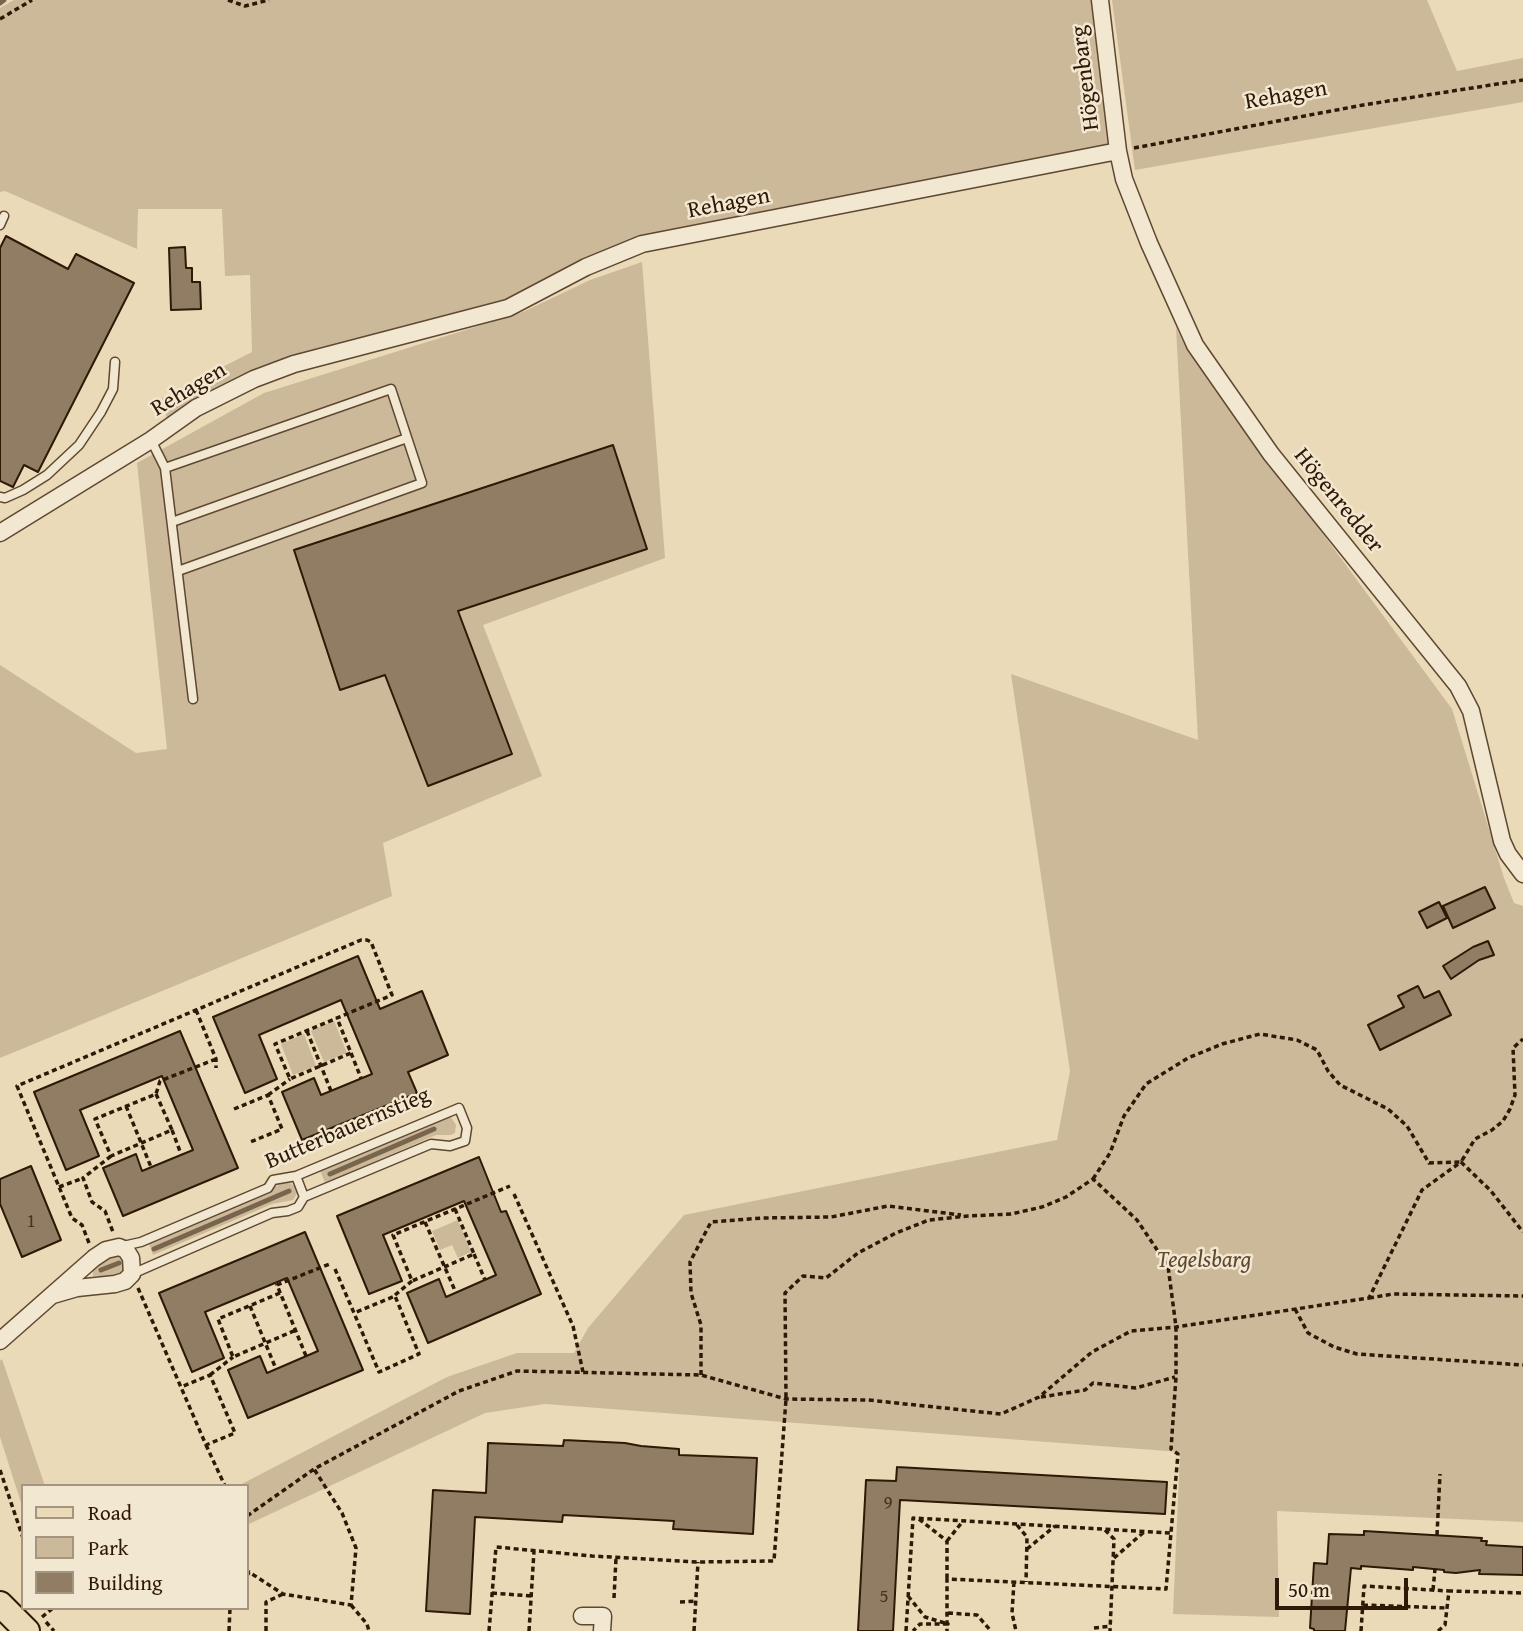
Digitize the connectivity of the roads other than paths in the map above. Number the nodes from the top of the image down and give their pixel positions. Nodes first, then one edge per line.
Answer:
1 (1100, 0) edge
2 (1118, 152) junction
3 (115, 362) dead end
4 (407, 438) junction
5 (150, 440) junction
6 (165, 468) junction
7 (0, 497) edge
8 (172, 522) junction
9 (0, 533) edge
10 (177, 571) junction
11 (193, 699) dead end
12 (1523, 874) edge
13 (296, 1176) junction
14 (304, 1197) junction
15 (119, 1247) junction
16 (132, 1273) junction
17 (53, 1295) junction
18 (0, 1341) edge
19 (0, 1604) edge
20 (582, 1616) dead end
21 (34, 1624) edge
22 (602, 1631) edge

1 - 2 street, Högenbarg
2 - 5 street, Rehagen
2 - 12 street, Högenredder
3 - 7 lane
4 - 6 lane
4 - 8 lane
4 - 10 lane
5 - 6 lane
5 - 9 street, Rehagen
6 - 8 lane
8 - 10 lane
10 - 11 lane
13 - 14 lane
13 - 14 lane, Butterbauernstieg
13 - 15 lane, Butterbauernstieg
14 - 16 lane, Butterbauernstieg
15 - 16 street
15 - 17 street, Butterbauernstieg
16 - 17 street, Butterbauernstieg
17 - 18 street, Butterbauernstieg
19 - 21 main road
20 - 22 street

